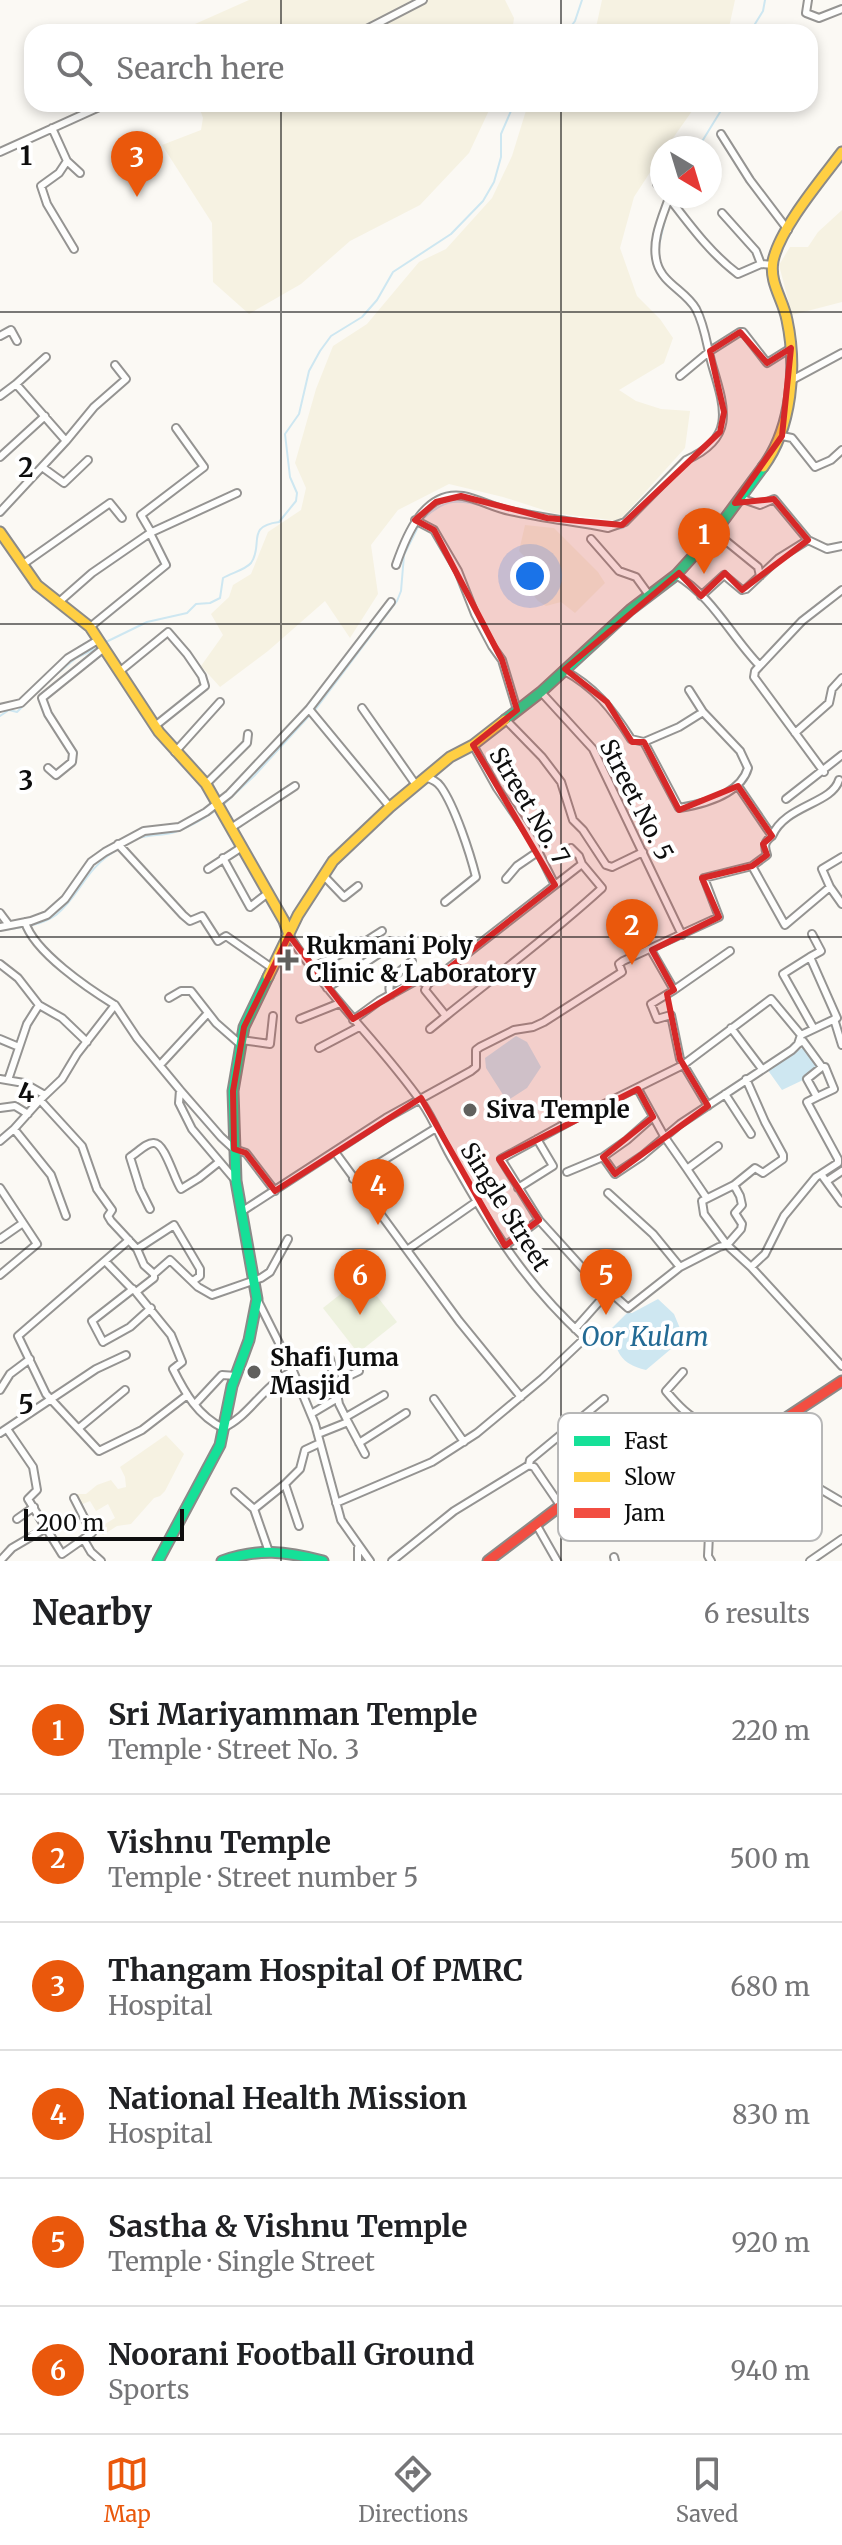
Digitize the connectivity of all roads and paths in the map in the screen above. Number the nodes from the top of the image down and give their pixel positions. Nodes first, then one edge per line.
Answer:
1 (423, 0) edge
2 (808, 0) edge
3 (842, 9) edge
4 (376, 24) edge
5 (88, 112) edge
6 (52, 128) junction
7 (721, 134) dead end
8 (0, 152) edge
9 (842, 152) edge
10 (67, 161) junction
11 (80, 173) dead end
12 (666, 208) edge
13 (676, 208) edge
14 (722, 213) dead end
15 (788, 230) junction
16 (74, 249) dead end
17 (761, 264) junction
18 (773, 265) junction
19 (0, 336) edge
20 (17, 341) dead end
21 (791, 348) junction
22 (710, 351) junction
23 (842, 353) edge
24 (46, 357) dead end
25 (115, 365) dead end
26 (680, 376) dead end
27 (790, 381) junction
28 (16, 384) junction
29 (0, 396) edge
30 (45, 416) junction
31 (176, 428) dead end
32 (782, 436) junction
33 (66, 441) junction
34 (842, 450) edge
35 (0, 457) edge
36 (88, 460) dead end
37 (42, 467) junction
38 (237, 493) dead end
39 (740, 498) junction
40 (0, 512) edge
41 (122, 518) dead end
42 (415, 520) junction
43 (0, 532) edge
44 (151, 532) junction
45 (715, 532) junction
46 (591, 539) dead end
47 (808, 540) junction
48 (842, 546) edge
49 (22, 565) junction
50 (396, 565) dead end
51 (760, 574) junction
52 (676, 575) junction
53 (842, 590) edge
54 (649, 595) junction
55 (701, 596) junction
56 (59, 602) junction
57 (391, 602) dead end
58 (90, 627) junction
59 (101, 644) junction
60 (759, 665) junction
61 (563, 670) junction
62 (119, 672) junction
63 (842, 678) edge
64 (689, 690) dead end
65 (541, 692) junction
66 (220, 702) dead end
67 (0, 708) edge
68 (362, 708) dead end
69 (309, 709) junction
70 (517, 710) junction
71 (703, 712) junction
72 (506, 720) junction
73 (155, 726) junction
74 (795, 733) junction
75 (248, 734) dead end
76 (644, 742) junction
77 (473, 745) junction
78 (175, 752) junction
79 (842, 755) edge
80 (48, 768) dead end
81 (824, 772) junction
82 (425, 777) junction
83 (839, 780) dead end
84 (206, 784) junction
85 (416, 785) junction
86 (295, 786) dead end
87 (738, 786) junction
88 (786, 799) dead end
89 (218, 807) junction
90 (390, 807) junction
91 (231, 828) junction
92 (772, 836) junction
93 (118, 844) junction
94 (242, 847) junction
95 (571, 848) dead end
96 (539, 851) junction
97 (643, 852) junction
98 (842, 857) edge
99 (223, 858) junction
100 (582, 864) junction
101 (752, 866) junction
102 (208, 869) dead end
103 (323, 874) junction
104 (506, 879) dead end
105 (555, 885) junction
106 (358, 886) dead end
107 (830, 887) junction
108 (268, 893) junction
109 (445, 902) dead end
110 (842, 904) edge
111 (0, 913) edge
112 (9, 925) junction
113 (26, 925) junction
114 (0, 927) edge
115 (382, 931) dead end
116 (812, 934) dead end
117 (289, 935) junction
118 (682, 935) junction
119 (392, 945) dead end
120 (651, 950) junction
121 (730, 951) dead end
122 (810, 957) junction
123 (412, 961) dead end
124 (0, 964) edge
125 (272, 968) junction
126 (311, 968) junction
127 (428, 984) junction
128 (327, 988) junction
129 (674, 990) junction
130 (391, 995) junction
131 (169, 998) dead end
132 (340, 1003) junction
133 (39, 1005) junction
134 (115, 1005) junction
135 (208, 1013) junction
136 (273, 1016) dead end
137 (446, 1016) junction
138 (300, 1019) dead end
139 (834, 1019) junction
140 (353, 1020) junction
141 (359, 1027) junction
142 (731, 1028) junction
143 (430, 1029) dead end
144 (814, 1029) junction
145 (801, 1035) junction
146 (0, 1039) edge
147 (87, 1042) junction
148 (240, 1042) junction
149 (798, 1044) junction
150 (842, 1045) edge
151 (19, 1047) junction
152 (319, 1048) dead end
153 (160, 1065) junction
154 (683, 1065) junction
155 (822, 1067) junction
156 (762, 1069) junction
157 (746, 1079) junction
158 (4, 1080) edge
159 (638, 1089) junction
160 (180, 1090) junction
161 (725, 1094) junction
162 (817, 1097) junction
163 (42, 1098) junction
164 (420, 1099) junction
165 (708, 1106) junction
166 (0, 1108) edge
167 (28, 1114) junction
168 (653, 1117) junction
169 (436, 1128) junction
170 (14, 1129) junction
171 (751, 1134) dead end
172 (664, 1136) junction
173 (537, 1139) junction
174 (0, 1141) edge
175 (718, 1146) dead end
176 (234, 1149) junction
177 (335, 1152) junction
178 (603, 1157) junction
179 (219, 1162) junction
180 (687, 1169) junction
181 (842, 1171) edge
182 (567, 1172) dead end
183 (821, 1174) junction
184 (353, 1179) junction
185 (236, 1181) junction
186 (827, 1181) junction
187 (734, 1185) junction
188 (0, 1188) edge
189 (518, 1188) junction
190 (275, 1191) junction
191 (608, 1193) dead end
192 (706, 1197) junction
193 (476, 1202) junction
194 (842, 1203) edge
195 (150, 1209) dead end
196 (241, 1212) junction
197 (66, 1216) dead end
198 (539, 1220) junction
199 (23, 1223) junction
200 (0, 1239) edge
201 (288, 1239) dead end
202 (129, 1240) junction
203 (727, 1245) junction
204 (505, 1246) junction
205 (137, 1249) junction
206 (407, 1250) junction
207 (105, 1261) junction
208 (680, 1267) junction
209 (751, 1267) junction
210 (154, 1274) junction
211 (0, 1275) edge
212 (193, 1281) junction
213 (254, 1282) junction
214 (134, 1291) junction
215 (606, 1294) junction
216 (257, 1299) junction
217 (151, 1308) junction
218 (265, 1314) junction
219 (254, 1317) junction
220 (573, 1327) junction
221 (126, 1355) dead end
222 (30, 1359) junction
223 (330, 1359) dead end
224 (842, 1366) edge
225 (293, 1371) junction
226 (359, 1371) dead end
227 (0, 1372) edge
228 (683, 1372) dead end
229 (236, 1376) junction
230 (7, 1378) junction
231 (842, 1381) edge
232 (334, 1383) junction
233 (0, 1390) edge
234 (125, 1390) dead end
235 (384, 1395) dead end
236 (186, 1396) junction
237 (521, 1397) junction
238 (338, 1398) junction
239 (51, 1399) junction
240 (434, 1399) dead end
241 (604, 1399) dead end
242 (195, 1404) junction
243 (406, 1413) dead end
244 (585, 1413) edge
245 (688, 1413) edge
246 (792, 1413) edge
247 (311, 1414) junction
248 (347, 1420) junction
249 (79, 1428) junction
250 (223, 1428) junction
251 (3, 1431) edge
252 (318, 1434) junction
253 (354, 1434) junction
254 (558, 1434) edge
255 (369, 1437) junction
256 (464, 1442) junction
257 (320, 1443) junction
258 (359, 1443) junction
259 (365, 1454) dead end
260 (529, 1465) junction
261 (285, 1484) junction
262 (822, 1490) edge
263 (235, 1492) dead end
264 (74, 1498) dead end
265 (558, 1502) edge
266 (842, 1502) edge
267 (336, 1503) junction
268 (34, 1507) junction
269 (558, 1507) edge
270 (254, 1509) junction
271 (17, 1519) dead end
272 (536, 1524) junction
273 (299, 1526) dead end
274 (48, 1527) junction
275 (842, 1539) edge
276 (84, 1540) junction
277 (709, 1541) edge
278 (357, 1545) junction
279 (0, 1546) edge
280 (268, 1549) junction
281 (7, 1553) junction
282 (295, 1557) edge
283 (0, 1561) edge
284 (101, 1561) edge
285 (158, 1561) edge
286 (222, 1561) edge
287 (323, 1561) edge
288 (358, 1561) edge
289 (370, 1561) edge
290 (392, 1561) edge
291 (488, 1561) edge
292 (557, 1561) edge
293 (711, 1561) edge
294 (810, 1561) edge

1 - 4 street
2 - 3 street
5 - 6 street
6 - 8 street
6 - 10 street
7 - 15 street
9 - 15 street
10 - 11 street
10 - 16 street
12 - 22 street
13 - 17 street
14 - 17 street
15 - 18 street
17 - 18 street
18 - 21 street
19 - 20 street
21 - 22 street
21 - 27 street
22 - 26 street
22 - 42 street
23 - 27 street
24 - 28 street
25 - 33 street
27 - 32 street
28 - 29 street
28 - 30 street
30 - 33 street
30 - 35 street
31 - 44 street
32 - 34 street
32 - 39 street
33 - 37 street
36 - 37 street
37 - 40 street
38 - 44 street
39 - 45 street
39 - 47 street
41 - 49 street
42 - 50 street
42 - 70 street
43 - 49 street
44 - 56 street
44 - 58 street
45 - 51 street
45 - 52 street
46 - 54 street
47 - 48 street
47 - 51 street
49 - 56 street
51 - 55 street
52 - 54 street
52 - 55 street
53 - 60 street
54 - 61 street
55 - 60 street
56 - 58 street
57 - 69 street
58 - 59 street
59 - 62 street
59 - 67 street
59 - 80 street
60 - 74 street
61 - 65 street
61 - 76 street
62 - 73 street
62 - 73 street
63 - 74 street
64 - 71 street
65 - 70 street
65 - 97 street, Street No. 5
66 - 78 street
68 - 85 street
69 - 89 street
69 - 90 street
70 - 72 street
71 - 76 street
71 - 87 street
72 - 77 street
72 - 97 street
73 - 78 street
74 - 81 street
75 - 84 street
76 - 87 street
77 - 82 street
77 - 96 street, Street No. 7
78 - 84 street
79 - 81 street
81 - 88 street
82 - 85 street
82 - 109 street
83 - 92 street
84 - 89 street
85 - 90 street
86 - 91 street
87 - 92 street
89 - 91 street
89 - 93 street
90 - 103 street
91 - 94 street
92 - 101 street
93 - 113 street
93 - 125 street
94 - 99 street
94 - 108 street
95 - 100 street
96 - 104 street
96 - 105 street, Street No. 7
97 - 118 street, Street No. 5
98 - 107 street
99 - 102 street
99 - 108 street
100 - 105 street
100 - 137 street
101 - 107 street
101 - 118 street
103 - 106 street
103 - 117 street
105 - 127 street
107 - 110 street
108 - 117 street
111 - 112 street
112 - 113 street
112 - 114 street
113 - 134 street
115 - 126 street
116 - 122 street
117 - 125 street
117 - 126 street, Single Street
118 - 120 street
119 - 128 street
120 - 129 street
120 - 164 street
121 - 129 street
122 - 139 street
122 - 144 street
123 - 130 street
124 - 133 street
125 - 148 street
126 - 128 street, Single Street
127 - 130 street
127 - 137 street
128 - 132 street, Single Street
129 - 154 street
130 - 140 street
131 - 135 street
132 - 138 street
132 - 140 street, Single Street
133 - 147 street
133 - 151 street
134 - 147 street
134 - 153 street
135 - 148 street
135 - 153 street
136 - 148 street
137 - 143 street
139 - 144 street
139 - 150 street
140 - 141 street, Single Street
141 - 152 street
141 - 164 street, Single Street
142 - 145 street
142 - 154 street
142 - 156 street
144 - 145 street
145 - 149 street
146 - 151 street
147 - 163 street
148 - 176 street
149 - 155 street
149 - 156 street
151 - 158 street
153 - 160 street
154 - 159 street
154 - 165 street
155 - 162 street
155 - 162 street
156 - 157 street
157 - 161 street
157 - 187 street
158 - 163 street
159 - 168 street
159 - 173 street
160 - 176 street
160 - 179 street
161 - 165 street
161 - 171 street
162 - 183 street
163 - 167 street
163 - 202 street
164 - 169 street, Single Street
164 - 177 street
165 - 172 street
166 - 167 street
167 - 170 street
168 - 172 street
168 - 178 street
169 - 184 street
169 - 193 street, Single Street
170 - 174 street
170 - 197 street
172 - 178 street
172 - 180 street
173 - 189 street
173 - 189 street
175 - 180 street
176 - 185 street
176 - 190 street
177 - 184 street
177 - 190 street
178 - 182 street
179 - 185 street
179 - 195 street
180 - 192 street
181 - 186 street
183 - 186 street
183 - 209 street
184 - 206 street
185 - 196 street
186 - 194 street
187 - 192 street
187 - 203 street
188 - 199 street
189 - 198 street
190 - 196 street
191 - 208 street
192 - 203 street
193 - 204 street, Single Street
193 - 206 street
196 - 213 street
198 - 204 street
198 - 215 street
199 - 200 street
199 - 211 street
201 - 213 street
202 - 205 street
202 - 207 street
203 - 208 street
203 - 209 street
204 - 220 street, Single Street
205 - 210 street
205 - 212 street
206 - 237 street
207 - 214 street
207 - 222 street
208 - 215 street
209 - 224 street
210 - 212 street
210 - 214 street
212 - 213 street
213 - 216 street
214 - 217 street
214 - 217 street
215 - 220 street
216 - 218 street
216 - 219 street
217 - 236 street
218 - 219 street
218 - 225 street
219 - 229 street
220 - 237 street
221 - 239 street
222 - 230 street
222 - 239 street
223 - 232 street
225 - 247 street
225 - 250 street
226 - 232 street
227 - 230 street
228 - 245 street
229 - 242 street
229 - 250 street
230 - 233 street
231 - 246 street
232 - 238 street
234 - 249 street
235 - 248 street
236 - 242 street
236 - 249 street
237 - 256 street
238 - 247 street
238 - 248 street
239 - 249 street
239 - 251 street
240 - 256 street
241 - 244 street
242 - 250 street
243 - 255 street
247 - 252 street
248 - 252 street
248 - 253 street
250 - 285 street
251 - 268 street
252 - 257 street
253 - 255 street
253 - 258 street
254 - 260 street
255 - 258 street
256 - 267 street
257 - 261 street
257 - 267 street
258 - 259 street
260 - 265 street
260 - 290 street
261 - 270 street
261 - 273 street
262 - 266 street
263 - 270 street
264 - 276 street
267 - 278 street
268 - 271 street
268 - 274 street
269 - 272 street
270 - 280 street
272 - 291 street
272 - 292 street
274 - 276 street
274 - 281 street
275 - 294 street
276 - 284 street
277 - 293 street
278 - 288 street
278 - 289 street
279 - 281 street
280 - 282 street
280 - 286 street
281 - 283 street
282 - 287 street

